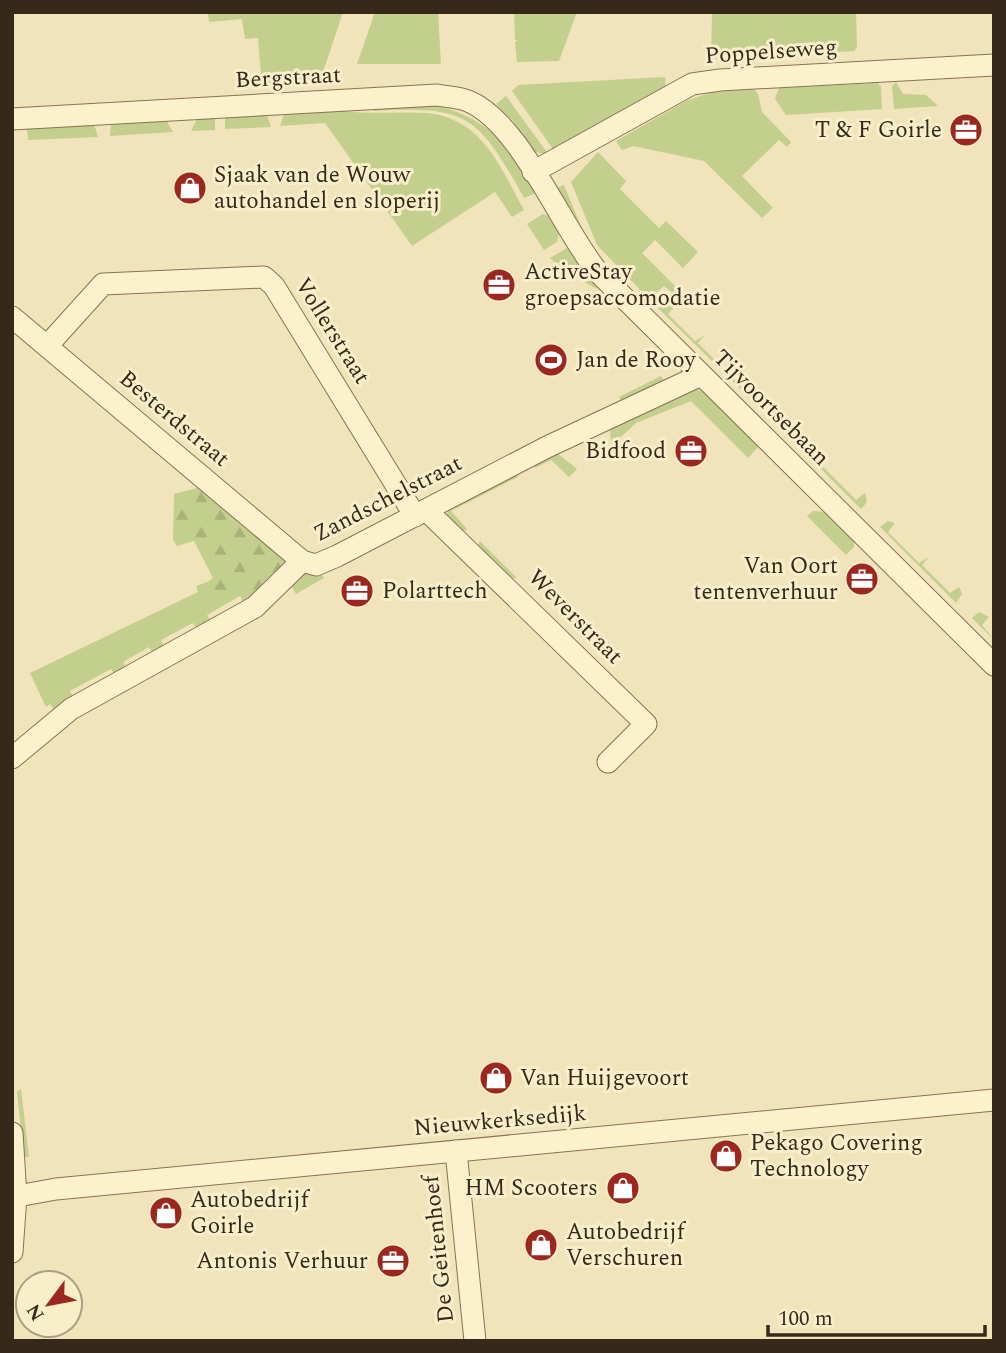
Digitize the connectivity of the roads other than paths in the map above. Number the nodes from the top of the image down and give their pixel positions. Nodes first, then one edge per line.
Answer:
1 (994, 65) edge
2 (12, 119) edge
3 (533, 172) junction
4 (12, 317) edge
5 (47, 346) junction
6 (701, 375) junction
7 (421, 513) junction
8 (302, 561) junction
9 (994, 665) edge
10 (12, 758) edge
11 (608, 762) dead end
12 (994, 1100) edge
13 (12, 1133) edge
14 (456, 1151) junction
15 (14, 1196) edge
16 (12, 1252) edge
17 (475, 1341) edge

1 - 3 street, Poppelseweg
2 - 3 street, Bergstraat
3 - 6 street, Tijvoortsebaan
4 - 5 street, Besterdstraat
5 - 7 street, Vollerstraat
5 - 8 street, Besterdstraat
6 - 7 street, Zandschelstraat
6 - 9 street, Tijvoortsebaan
7 - 8 street, Zandschelstraat
7 - 11 street, Weverstraat
8 - 10 street, Zandschelstraat
12 - 14 street, Nieuwkerksedijk
13 - 15 street
14 - 15 street, Nieuwkerksedijk
14 - 17 street, De Geitenhoef
15 - 16 street

